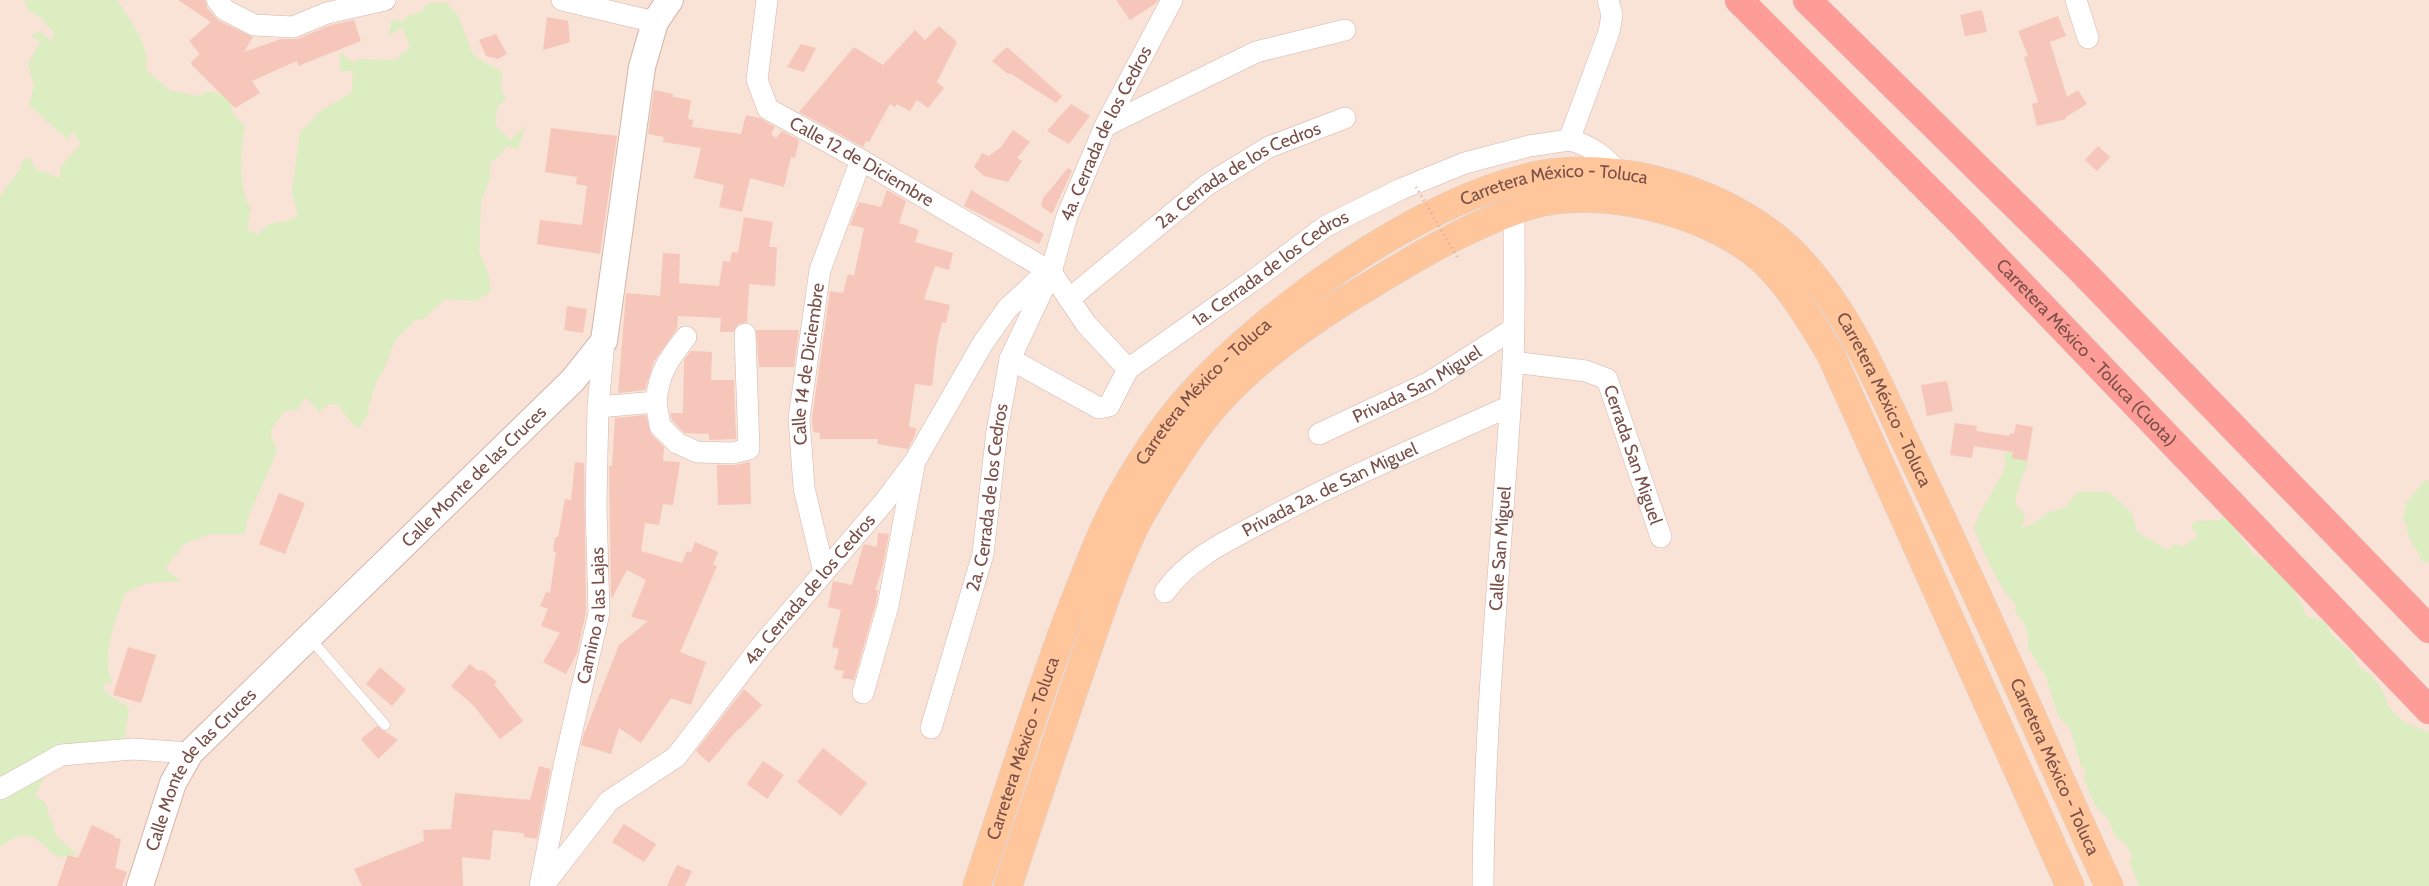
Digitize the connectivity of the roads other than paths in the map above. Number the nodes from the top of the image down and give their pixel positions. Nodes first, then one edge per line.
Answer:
1 (217, 0) edge
2 (385, 0) edge
3 (562, 0) edge
4 (670, 0) edge
5 (767, 0) edge
6 (1172, 0) edge
7 (1608, 0) edge
8 (1739, 0) edge
9 (1807, 0) edge
10 (2076, 0) edge
11 (655, 22) junction
12 (1345, 30) dead end
13 (2088, 38) dead end
14 (1345, 118) dead end
15 (1105, 126) junction
16 (1569, 140) junction
17 (861, 160) junction
18 (1621, 174) junction
19 (1514, 211) junction
20 (1051, 272) junction
21 (1069, 299) junction
22 (1513, 329) junction
23 (744, 334) dead end
24 (686, 337) dead end
25 (604, 341) junction
26 (1010, 359) junction
27 (1513, 362) junction
28 (1128, 369) junction
29 (656, 402) junction
30 (598, 407) junction
31 (1508, 407) junction
32 (1319, 434) dead end
33 (915, 461) junction
34 (1661, 537) dead end
35 (824, 572) junction
36 (1165, 592) dead end
37 (2429, 629) edge
38 (308, 637) junction
39 (863, 694) dead end
40 (2429, 710) edge
41 (385, 725) dead end
42 (931, 728) dead end
43 (190, 753) junction
44 (0, 789) edge
45 (140, 886) edge
46 (542, 886) edge
47 (978, 886) edge
48 (1008, 886) edge
49 (1483, 886) edge
50 (2070, 886) edge
51 (2109, 886) edge

1 - 2 street
3 - 11 street
4 - 11 street, Calle Monte de las Cruces
5 - 17 street, Calle 12 de Diciembre
6 - 15 street, 4a. Cerrada de los Cedros
7 - 16 street
8 - 40 highway, Carretera México - Toluca (Cuota)
9 - 37 highway
10 - 13 street
11 - 25 street, Calle Monte de las Cruces
12 - 15 street
14 - 21 street, 2a. Cerrada de los Cedros
15 - 20 street, 4a. Cerrada de los Cedros
16 - 18 street
16 - 28 street, 1a. Cerrada de los Cedros
17 - 20 street, Calle 12 de Diciembre
17 - 35 street, Calle 14 de Diciembre
18 - 47 main road, Carretera México - Toluca
18 - 51 main road, Carretera México - Toluca
19 - 22 street, Calle San Miguel
19 - 48 main road, Carretera México - Toluca
19 - 50 main road, Carretera México - Toluca
20 - 21 street
20 - 26 street, 2a. Cerrada de los Cedros
20 - 33 street, 4a. Cerrada de los Cedros
21 - 28 street
22 - 27 street, Calle San Miguel
22 - 32 street, Privada San Miguel
23 - 29 street
24 - 29 street
25 - 30 street, Camino a las Lajas
25 - 38 street, Calle Monte de las Cruces
26 - 28 street, 1a. Cerrada de los Cedros
26 - 42 street, 2a. Cerrada de los Cedros
27 - 31 street, Calle San Miguel
27 - 34 street, Cerrada San Miguel
29 - 30 street
30 - 46 street, Camino a las Lajas
31 - 36 street, Privada 2a. de San Miguel
31 - 49 street, Calle San Miguel
33 - 35 street, 4a. Cerrada de los Cedros
33 - 39 street
35 - 46 street, 4a. Cerrada de los Cedros
38 - 41 lane
38 - 43 street, Calle Monte de las Cruces
43 - 44 street
43 - 45 street, Calle Monte de las Cruces

